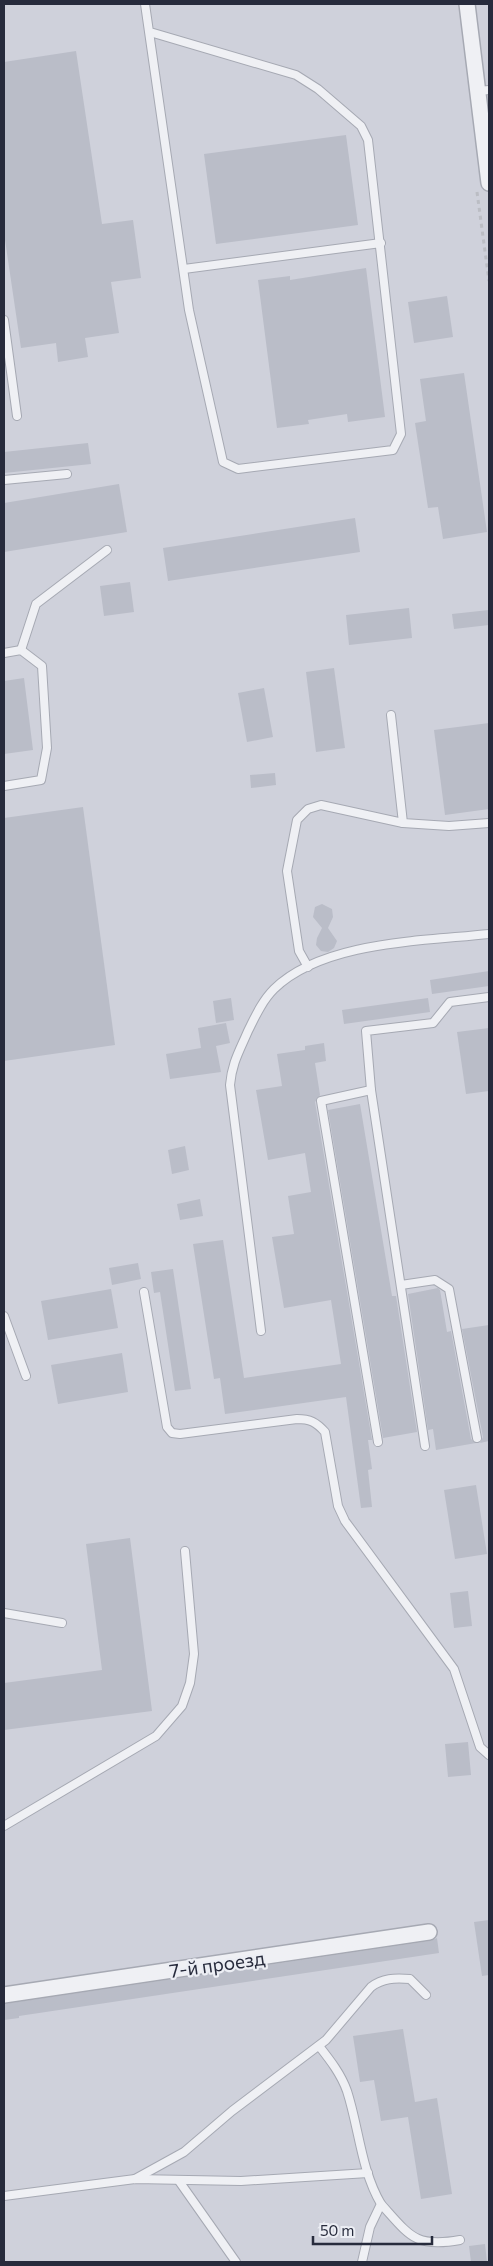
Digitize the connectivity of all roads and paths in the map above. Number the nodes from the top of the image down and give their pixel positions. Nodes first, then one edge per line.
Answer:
1 (145, 4) edge
2 (466, 4) edge
3 (150, 32) junction
4 (484, 91) edge
5 (489, 182) edge
6 (381, 243) junction
7 (184, 269) junction
8 (4, 320) edge
9 (17, 416) dead end
10 (67, 474) dead end
11 (4, 480) edge
12 (107, 550) dead end
13 (21, 650) junction
14 (4, 653) edge
15 (391, 715) dead end
16 (4, 786) edge
17 (403, 823) junction
18 (489, 823) edge
19 (489, 934) edge
20 (308, 967) junction
21 (489, 997) edge
22 (372, 1090) junction
23 (401, 1285) junction
24 (144, 1292) dead end
25 (4, 1316) edge
26 (261, 1331) dead end
27 (26, 1376) dead end
28 (476, 1438) dead end
29 (378, 1442) dead end
30 (425, 1446) dead end
31 (185, 1551) dead end
32 (4, 1613) edge
33 (62, 1623) dead end
34 (489, 1755) edge
35 (4, 1826) edge
36 (429, 1932) dead end
37 (4, 1995) edge
38 (426, 1995) dead end
39 (319, 2046) junction
40 (368, 2173) junction
41 (135, 2179) junction
42 (179, 2180) junction
43 (4, 2196) edge
44 (381, 2204) junction
45 (460, 2240) dead end
46 (236, 2262) edge
47 (362, 2262) edge

1 - 3 lane
2 - 4 street
3 - 6 lane
3 - 7 lane
4 - 5 street
6 - 7 lane
6 - 7 lane
8 - 9 lane
10 - 11 lane
12 - 13 lane
13 - 14 lane
13 - 16 lane
15 - 17 lane
17 - 18 lane
17 - 20 lane
19 - 20 lane
20 - 26 lane
21 - 22 lane
22 - 23 lane
22 - 29 lane
23 - 28 lane
23 - 30 lane
24 - 34 lane
25 - 27 lane
31 - 35 lane
32 - 33 lane
36 - 37 street, 7-й проезд
38 - 39 lane
39 - 40 lane
39 - 41 lane
40 - 42 lane
40 - 44 lane
41 - 42 lane
41 - 43 lane
42 - 46 lane
44 - 45 lane
44 - 47 lane

